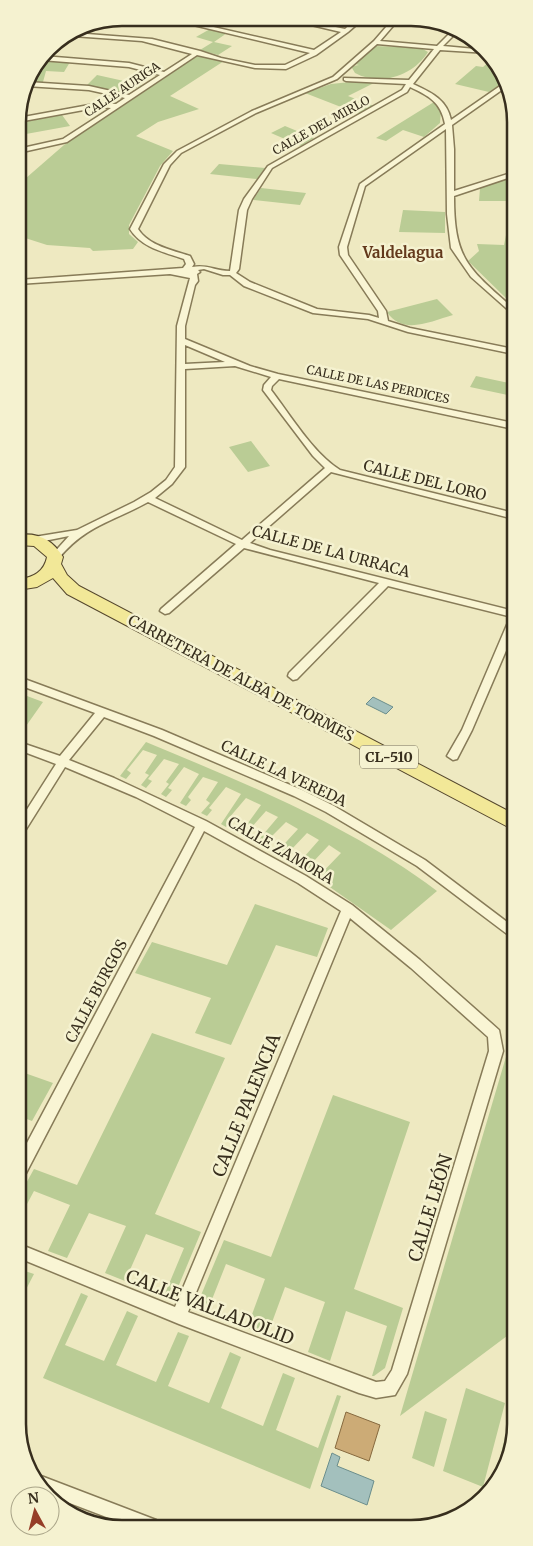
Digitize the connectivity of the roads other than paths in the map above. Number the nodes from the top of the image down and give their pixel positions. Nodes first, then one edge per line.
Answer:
1 (202, 26) edge
2 (324, 26) edge
3 (352, 26) edge
4 (390, 26) edge
5 (346, 31) junction
6 (83, 35) edge
7 (451, 35) edge
8 (376, 42) junction
9 (438, 48) junction
10 (475, 51) edge
11 (198, 52) junction
12 (314, 52) junction
13 (50, 59) edge
14 (348, 66) junction
15 (416, 72) junction
16 (164, 74) junction
17 (339, 74) junction
18 (350, 75) junction
19 (387, 81) junction
20 (406, 84) junction
21 (34, 85) edge
22 (501, 89) edge
23 (128, 98) junction
24 (115, 106) junction
25 (446, 114) junction
26 (461, 115) junction
27 (26, 119) edge
28 (448, 125) junction
29 (436, 133) junction
30 (450, 136) junction
31 (26, 150) edge
32 (507, 176) edge
33 (450, 192) junction
34 (188, 272) junction
35 (232, 273) junction
36 (26, 281) edge
37 (376, 303) junction
38 (507, 307) edge
39 (349, 317) junction
40 (384, 321) junction
41 (180, 340) junction
42 (507, 351) edge
43 (217, 360) junction
44 (180, 367) junction
45 (277, 376) junction
46 (507, 425) edge
47 (330, 468) junction
48 (147, 498) junction
49 (507, 514) edge
50 (82, 530) junction
51 (26, 540) edge
52 (243, 544) junction
53 (55, 561) junction
54 (386, 582) junction
55 (26, 583) edge
56 (73, 590) junction
57 (165, 611) dead end
58 (507, 612) edge
59 (507, 636) edge
60 (293, 676) dead end
61 (26, 684) edge
62 (102, 712) junction
63 (26, 748) edge
64 (452, 756) dead end
65 (63, 761) junction
66 (507, 819) edge
67 (26, 820) edge
68 (202, 824) junction
69 (348, 909) junction
70 (507, 929) edge
71 (494, 1034) joint
72 (26, 1159) edge
73 (26, 1254) edge
74 (179, 1316) junction
75 (390, 1389) joint
76 (54, 1492) edge
77 (70, 1502) edge
78 (130, 1520) edge

1 - 12 street
2 - 5 street
3 - 5 street
4 - 8 street
5 - 12 street
6 - 11 street
7 - 9 street
8 - 9 street
8 - 14 street
9 - 10 street
9 - 15 street
11 - 12 street
11 - 16 street, CALLE AURIGA
13 - 16 street
14 - 17 street
14 - 18 street
15 - 19 street
15 - 20 street
16 - 23 street, CALLE AURIGA
17 - 18 street
17 - 34 street
18 - 19 street
19 - 20 street
20 - 25 street
20 - 35 street, CALLE DEL MIRLO
21 - 23 street
22 - 26 street
23 - 24 street, CALLE AURIGA
24 - 27 street
24 - 31 street, CALLE AURIGA
25 - 26 street
25 - 28 street
26 - 28 street
28 - 29 street
28 - 30 street
29 - 30 street
29 - 37 street
30 - 33 street
32 - 33 street
33 - 38 street
34 - 35 street
34 - 36 street
34 - 41 street
35 - 39 street
37 - 39 street
37 - 40 street
39 - 40 street
40 - 42 street
41 - 43 street, CALLE DE LAS PERDICES
41 - 44 street
43 - 44 street, CALLE DE LAS PERDICES
43 - 45 street, CALLE DE LAS PERDICES
44 - 48 street
45 - 46 street, CALLE DE LAS PERDICES
45 - 47 street
47 - 49 street, CALLE DEL LORO
47 - 52 street
48 - 50 street
48 - 52 street, CALLE DE LA URRACA
50 - 51 street
50 - 53 street
51 - 53 main road, CL-510
52 - 54 street, CALLE DE LA URRACA
52 - 57 street
53 - 55 main road, CL-510
53 - 56 main road, CARRETERA DE ALBA DE TORMES / CL-510
54 - 58 street, CALLE DE LA URRACA
54 - 60 street
55 - 56 main road, CARRETERA DE ALBA DE TORMES / CL-510
56 - 66 main road, CARRETERA DE ALBA DE TORMES / CL-510
59 - 64 street
61 - 62 street, CALLE LA VEREDA
62 - 65 street
62 - 70 street, CALLE LA VEREDA
63 - 65 street, CALLE ZAMORA
65 - 67 street
65 - 68 street, CALLE ZAMORA
68 - 69 street, CALLE ZAMORA
68 - 72 street, CALLE BURGOS
69 - 71 street, CALLE ZAMORA
69 - 74 street, CALLE PALENCIA
71 - 75 street, CALLE LEÓN
73 - 74 street, CALLE VALLADOLID
74 - 75 street, CALLE VALLADOLID
76 - 77 street
77 - 78 street

